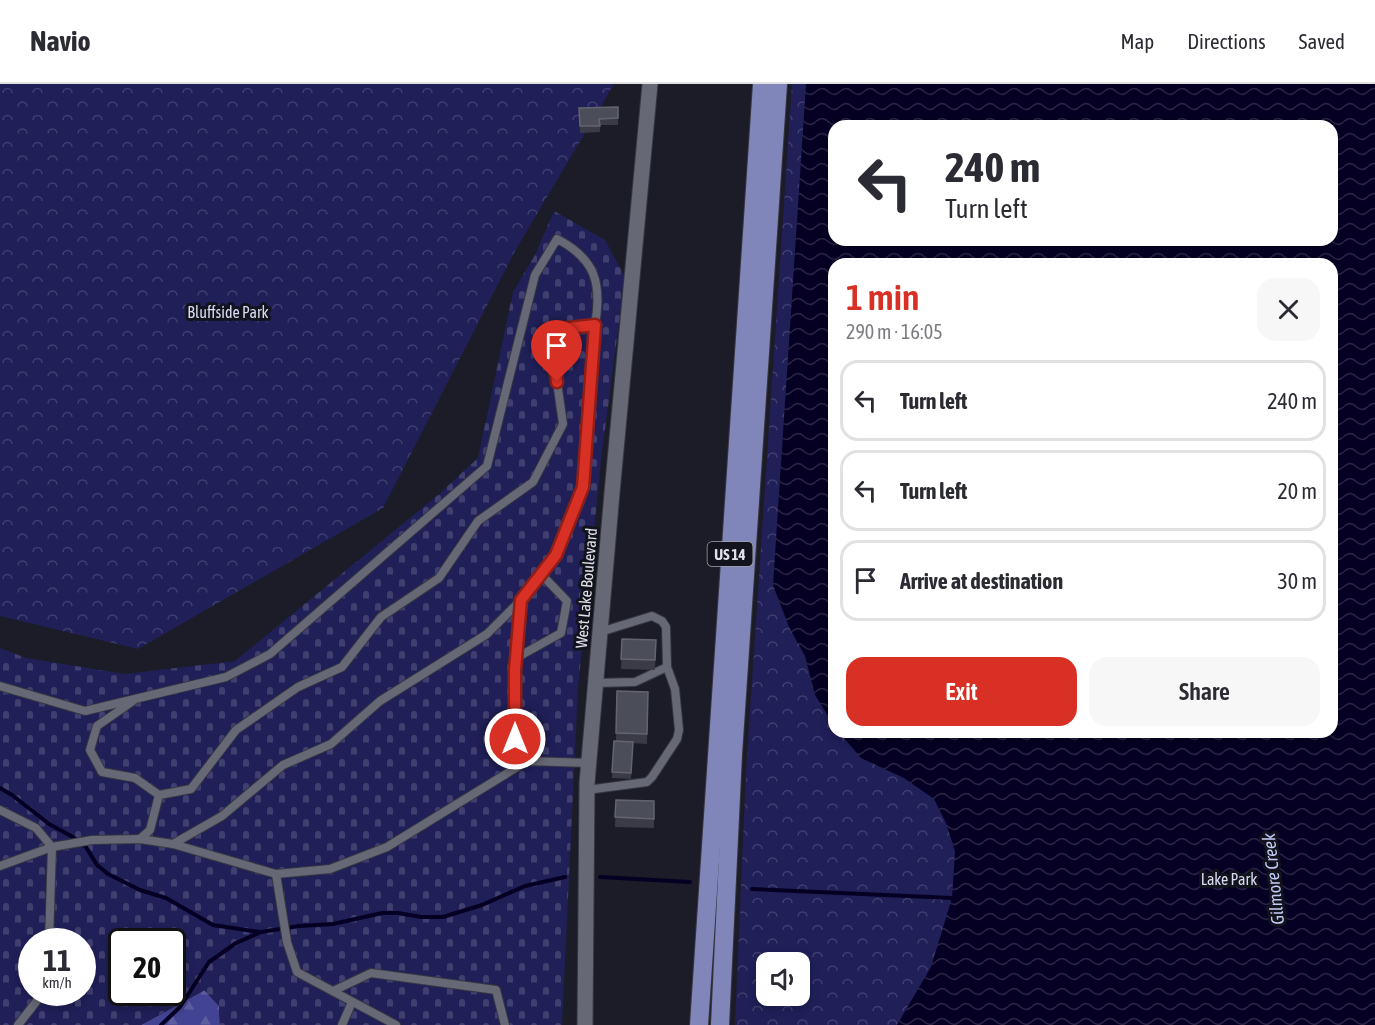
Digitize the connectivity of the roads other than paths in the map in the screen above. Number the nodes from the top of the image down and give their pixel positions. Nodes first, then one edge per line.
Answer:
1 (650, 84) edge
2 (762, 84) edge
3 (778, 84) edge
4 (595, 325) junction
5 (541, 574) junction
6 (521, 600) junction
7 (600, 632) junction
8 (516, 658) junction
9 (667, 667) junction
10 (596, 682) junction
11 (0, 686) edge
12 (137, 698) junction
13 (527, 760) junction
14 (589, 763) junction
15 (587, 790) junction
16 (159, 795) junction
17 (0, 810) edge
18 (140, 839) junction
19 (173, 844) junction
20 (56, 846) junction
21 (0, 866) edge
22 (276, 874) junction
23 (50, 928) edge
24 (333, 991) junction
25 (352, 1002) junction
26 (33, 1006) edge
27 (18, 1025) edge
28 (342, 1025) edge
29 (396, 1025) edge
30 (505, 1025) edge
31 (585, 1025) edge
32 (699, 1025) edge
33 (720, 1025) edge

1 - 7 street, West Lake Boulevard
2 - 32 highway, US 14
3 - 33 highway, US 14
4 - 5 lane
4 - 12 lane
4 - 16 lane
5 - 6 lane
5 - 8 lane
6 - 8 lane
6 - 19 lane
7 - 9 lane
7 - 10 street, West Lake Boulevard
8 - 13 lane
9 - 10 lane
9 - 15 lane
10 - 14 street, West Lake Boulevard
11 - 12 lane
12 - 16 lane
13 - 14 lane
13 - 22 lane
14 - 15 street, West Lake Boulevard
15 - 31 street, West Lake Boulevard
16 - 18 lane
17 - 20 lane
18 - 19 lane
18 - 20 lane
19 - 22 lane
20 - 21 lane
20 - 23 lane
22 - 24 lane
24 - 25 lane
24 - 30 lane
25 - 28 lane
25 - 29 lane
26 - 27 lane

